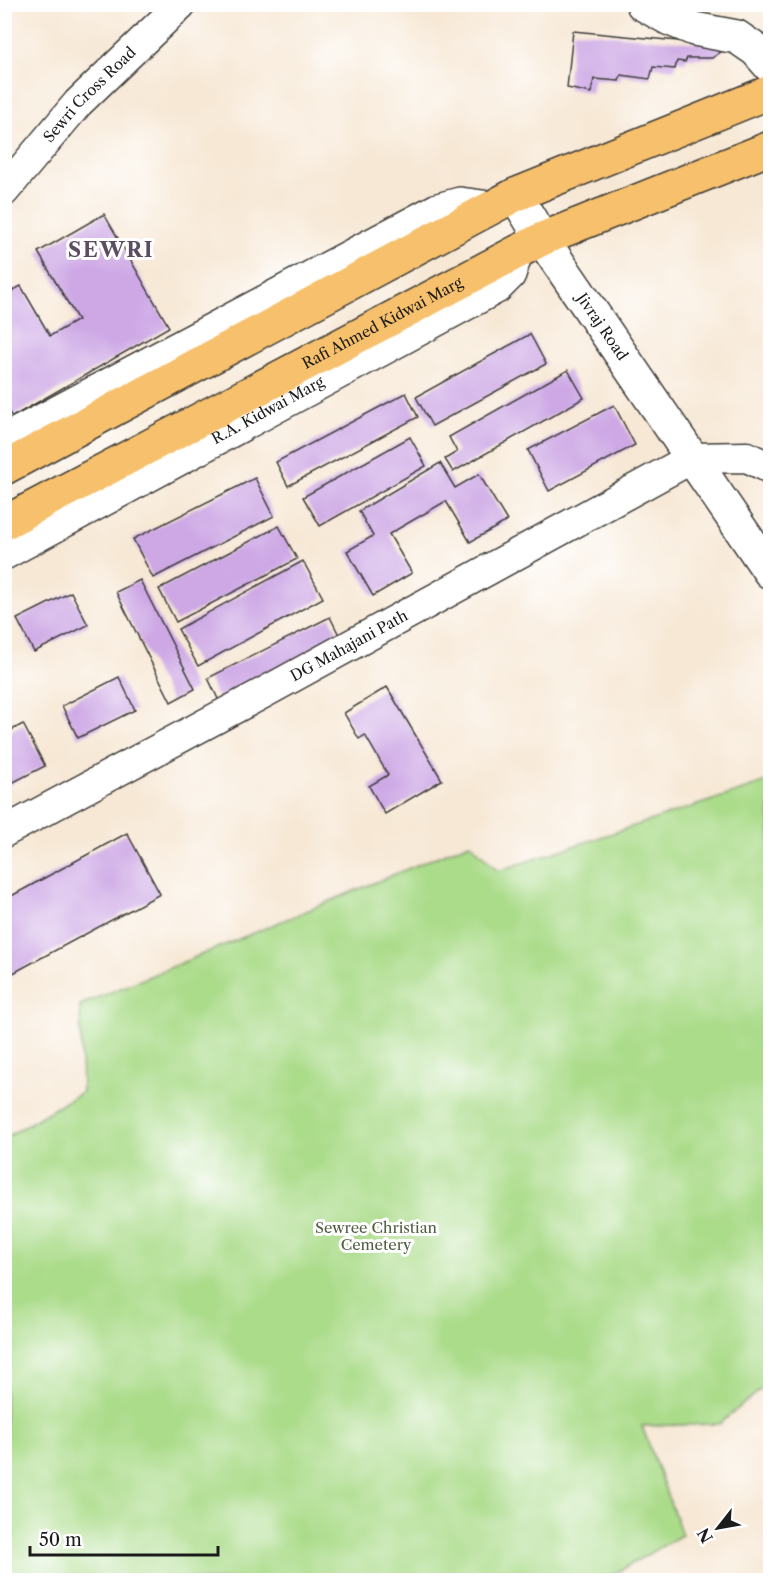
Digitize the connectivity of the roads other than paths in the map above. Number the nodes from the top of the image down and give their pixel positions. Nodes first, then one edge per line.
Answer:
1 (181, 4) edge
2 (643, 4) edge
3 (771, 66) edge
4 (771, 92) edge
5 (771, 148) edge
6 (4, 191) edge
7 (502, 201) junction
8 (529, 246) junction
9 (4, 441) edge
10 (692, 458) junction
11 (4, 468) edge
12 (771, 468) edge
13 (4, 523) edge
14 (4, 553) edge
15 (771, 572) edge
16 (4, 831) edge

1 - 6 street, Sewri Cross Road
2 - 3 street
4 - 7 main road
5 - 8 main road, Rafi Ahmed Kidwai Marg
7 - 8 street, Jivraj Road
7 - 9 street
7 - 11 main road
8 - 10 street, Jivraj Road
8 - 13 main road, Rafi Ahmed Kidwai Marg
8 - 14 street, R.A. Kidwai Marg
10 - 12 street
10 - 15 street, Jivraj Road
10 - 16 street, DG Mahajani Path

